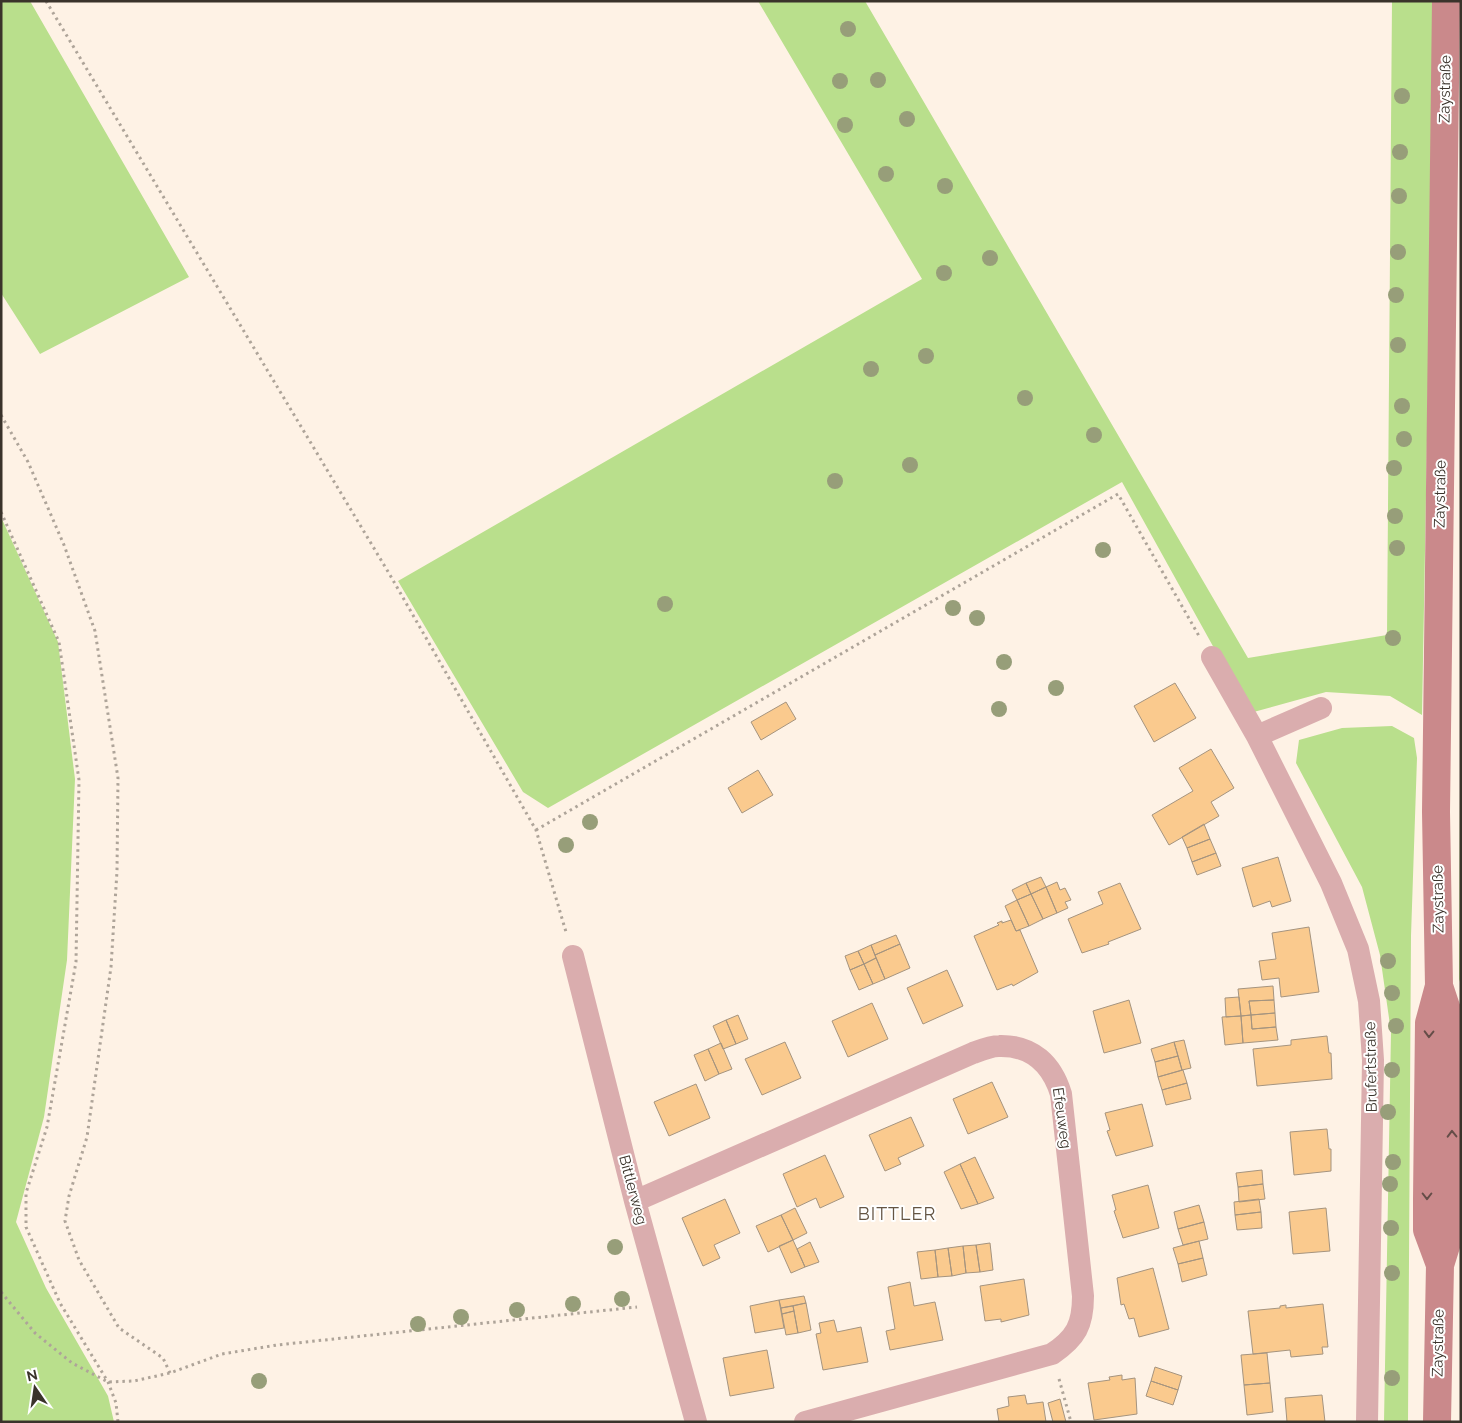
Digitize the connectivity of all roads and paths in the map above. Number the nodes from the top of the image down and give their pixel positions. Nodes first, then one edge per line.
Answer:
1 (46, 1) edge
2 (1446, 1) edge
3 (1, 416) edge
4 (1, 512) edge
5 (1212, 657) joint
6 (1321, 708) dead end
7 (1258, 736) junction
8 (536, 830) junction
9 (573, 956) joint
10 (635, 1201) junction
11 (1, 1292) edge
12 (665, 1304) junction
13 (1052, 1354) junction
14 (170, 1373) junction
15 (108, 1382) junction
16 (118, 1422) edge
17 (696, 1422) edge
18 (805, 1422) edge
19 (1071, 1422) edge
20 (1368, 1422) edge
21 (1437, 1422) edge

1 - 8 path
2 - 21 street, Zaystraße
3 - 14 path
4 - 15 path
5 - 7 street, Brufertstraße
5 - 8 path
6 - 7 street
7 - 20 street, Brufertstraße
8 - 9 path
9 - 10 street, Bittlerweg
10 - 12 street, Bittlerweg
10 - 13 street, Efeuweg
11 - 15 path
12 - 14 path
12 - 17 street, Bittlerweg
13 - 18 street, Efeuweg
13 - 19 path
14 - 15 path
15 - 16 path

